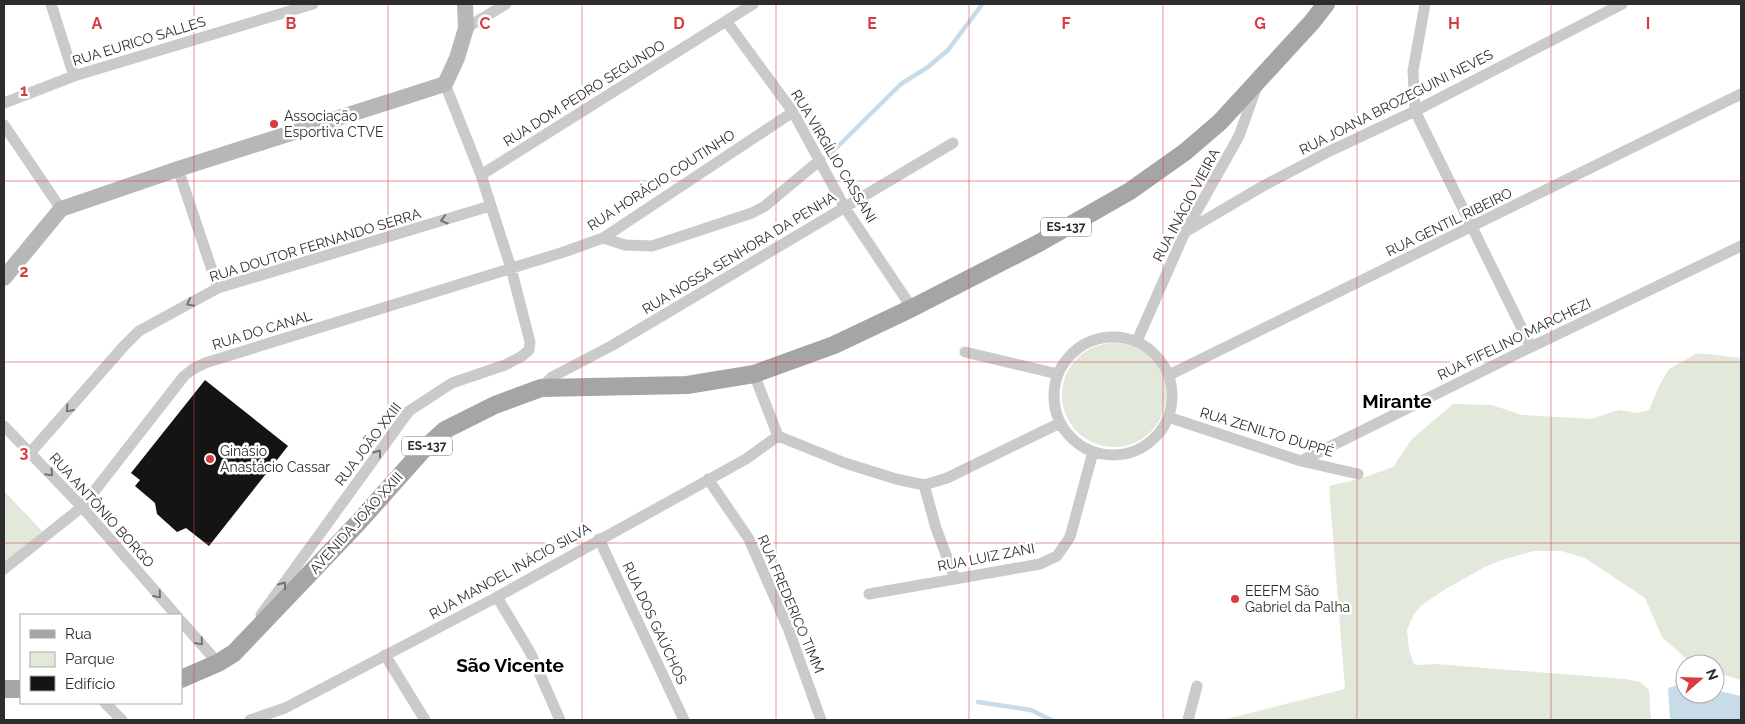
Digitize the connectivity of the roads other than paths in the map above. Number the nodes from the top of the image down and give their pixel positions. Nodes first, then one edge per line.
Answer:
1 (51, 4) edge
2 (313, 4) edge
3 (465, 4) edge
4 (506, 4) edge
5 (753, 4) edge
6 (1326, 4) edge
7 (1425, 4) edge
8 (1622, 4) edge
9 (727, 22) junction
10 (466, 28) junction
11 (74, 76) junction
12 (1258, 82) junction
13 (445, 84) junction
14 (1741, 94) edge
15 (4, 103) edge
16 (1415, 111) junction
17 (793, 112) junction
18 (4, 125) edge
19 (953, 143) dead end
20 (820, 160) junction
21 (178, 169) junction
22 (481, 175) junction
23 (490, 206) junction
24 (845, 208) junction
25 (61, 209) junction
26 (1472, 227) junction
27 (1185, 232) junction
28 (603, 238) junction
29 (1741, 246) edge
30 (511, 268) junction
31 (4, 278) edge
32 (218, 288) junction
33 (912, 308) junction
34 (1137, 341) junction
35 (1531, 346) junction
36 (965, 352) dead end
37 (754, 374) junction
38 (1058, 374) junction
39 (1169, 375) junction
40 (541, 388) junction
41 (1168, 417) junction
42 (1060, 423) junction
43 (4, 426) edge
44 (778, 436) junction
45 (1093, 452) junction
46 (30, 453) junction
47 (1301, 460) junction
48 (1358, 474) dead end
49 (708, 479) junction
50 (924, 485) junction
51 (82, 507) junction
52 (599, 540) junction
53 (4, 569) edge
54 (954, 579) junction
55 (869, 594) dead end
56 (497, 597) junction
57 (175, 614) edge
58 (182, 622) edge
59 (234, 653) junction
60 (385, 655) junction
61 (218, 663) junction
62 (182, 679) edge
63 (1197, 686) dead end
64 (4, 689) edge
65 (20, 689) edge
66 (106, 704) edge
67 (122, 720) edge
68 (250, 720) edge
69 (425, 720) edge
70 (560, 720) edge
71 (684, 720) edge
72 (821, 720) edge
73 (1188, 720) edge

1 - 11 street
2 - 11 street, RUA EURICO SALLES
3 - 10 street
4 - 10 street
5 - 9 street, RUA DOM PEDRO SEGUNDO
6 - 12 main road, ES-137
7 - 16 street
8 - 16 street, RUA JOANA BROZEGUINI NEVES
9 - 17 street, RUA VIRGÍLIO CASSANI
9 - 22 street, RUA DOM PEDRO SEGUNDO
10 - 13 street
11 - 15 street, RUA EURICO SALLES
12 - 27 street, RUA INÁCIO VIEIRA
12 - 33 main road, ES-137
13 - 21 street
13 - 22 street
14 - 26 street, RUA GENTIL RIBEIRO
16 - 26 street
16 - 27 street, RUA JOANA BROZEGUINI NEVES
17 - 20 street, RUA VIRGÍLIO CASSANI
17 - 28 street, RUA HORÁCIO COUTINHO
18 - 25 street
19 - 24 street, RUA NOSSA SENHORA DA PENHA
20 - 24 street, RUA VIRGÍLIO CASSANI
20 - 28 street
21 - 25 street
21 - 32 street
22 - 23 street
23 - 30 street
23 -> 32 street, RUA DOUTOR FERNANDO SERRA
24 - 33 street, RUA VIRGÍLIO CASSANI
24 - 40 street, RUA NOSSA SENHORA DA PENHA
25 - 31 street
26 - 35 street
26 - 39 street, RUA GENTIL RIBEIRO
27 - 34 street, RUA INÁCIO VIEIRA
28 - 30 street, RUA HORÁCIO COUTINHO
29 - 35 street, RUA FIFELINO MARCHEZI
30 - 51 street, RUA DO CANAL
59 -> 30 street, RUA JOÃO XXIII
32 -> 46 street, RUA DOUTOR FERNANDO SERRA
33 - 37 main road, ES-137
34 - 38 street
34 - 39 street
35 - 47 street, RUA FIFELINO MARCHEZI
36 - 38 street
37 - 40 main road, AVENIDA JOÃO XXIII / ES-137
37 - 44 street
38 - 42 street
39 - 41 street
40 - 59 main road, AVENIDA JOÃO XXIII / ES-137
41 - 45 street
41 - 47 street, RUA ZENILTO DUPPÉ
42 - 45 street
42 - 50 street
43 - 46 street, RUA ANTÔNIO BORGO
44 - 49 street, RUA MANOEL INÁCIO SILVA
44 - 50 street
45 - 54 street, RUA LUIZ ZANI
46 -> 51 street, RUA ANTÔNIO BORGO
47 - 48 street, RUA ZENILTO DUPPÉ
49 - 52 street, RUA MANOEL INÁCIO SILVA
49 - 72 street, RUA FREDERICO TIMM
50 - 54 street
51 - 53 street, RUA DO CANAL
51 -> 57 street, RUA ANTÔNIO BORGO
52 - 56 street, RUA MANOEL INÁCIO SILVA
52 - 71 street, RUA DOS GAÚCHOS
54 - 55 street, RUA LUIZ ZANI
56 - 60 street, RUA MANOEL INÁCIO SILVA
56 - 70 street
58 -> 61 street
59 - 61 main road, AVENIDA JOÃO XXIII / ES-137
60 - 68 street, RUA MANOEL INÁCIO SILVA
60 - 69 street
61 - 62 main road, AVENIDA JOÃO XXIII / ES-137
63 - 73 street
64 - 65 main road
66 - 67 street

